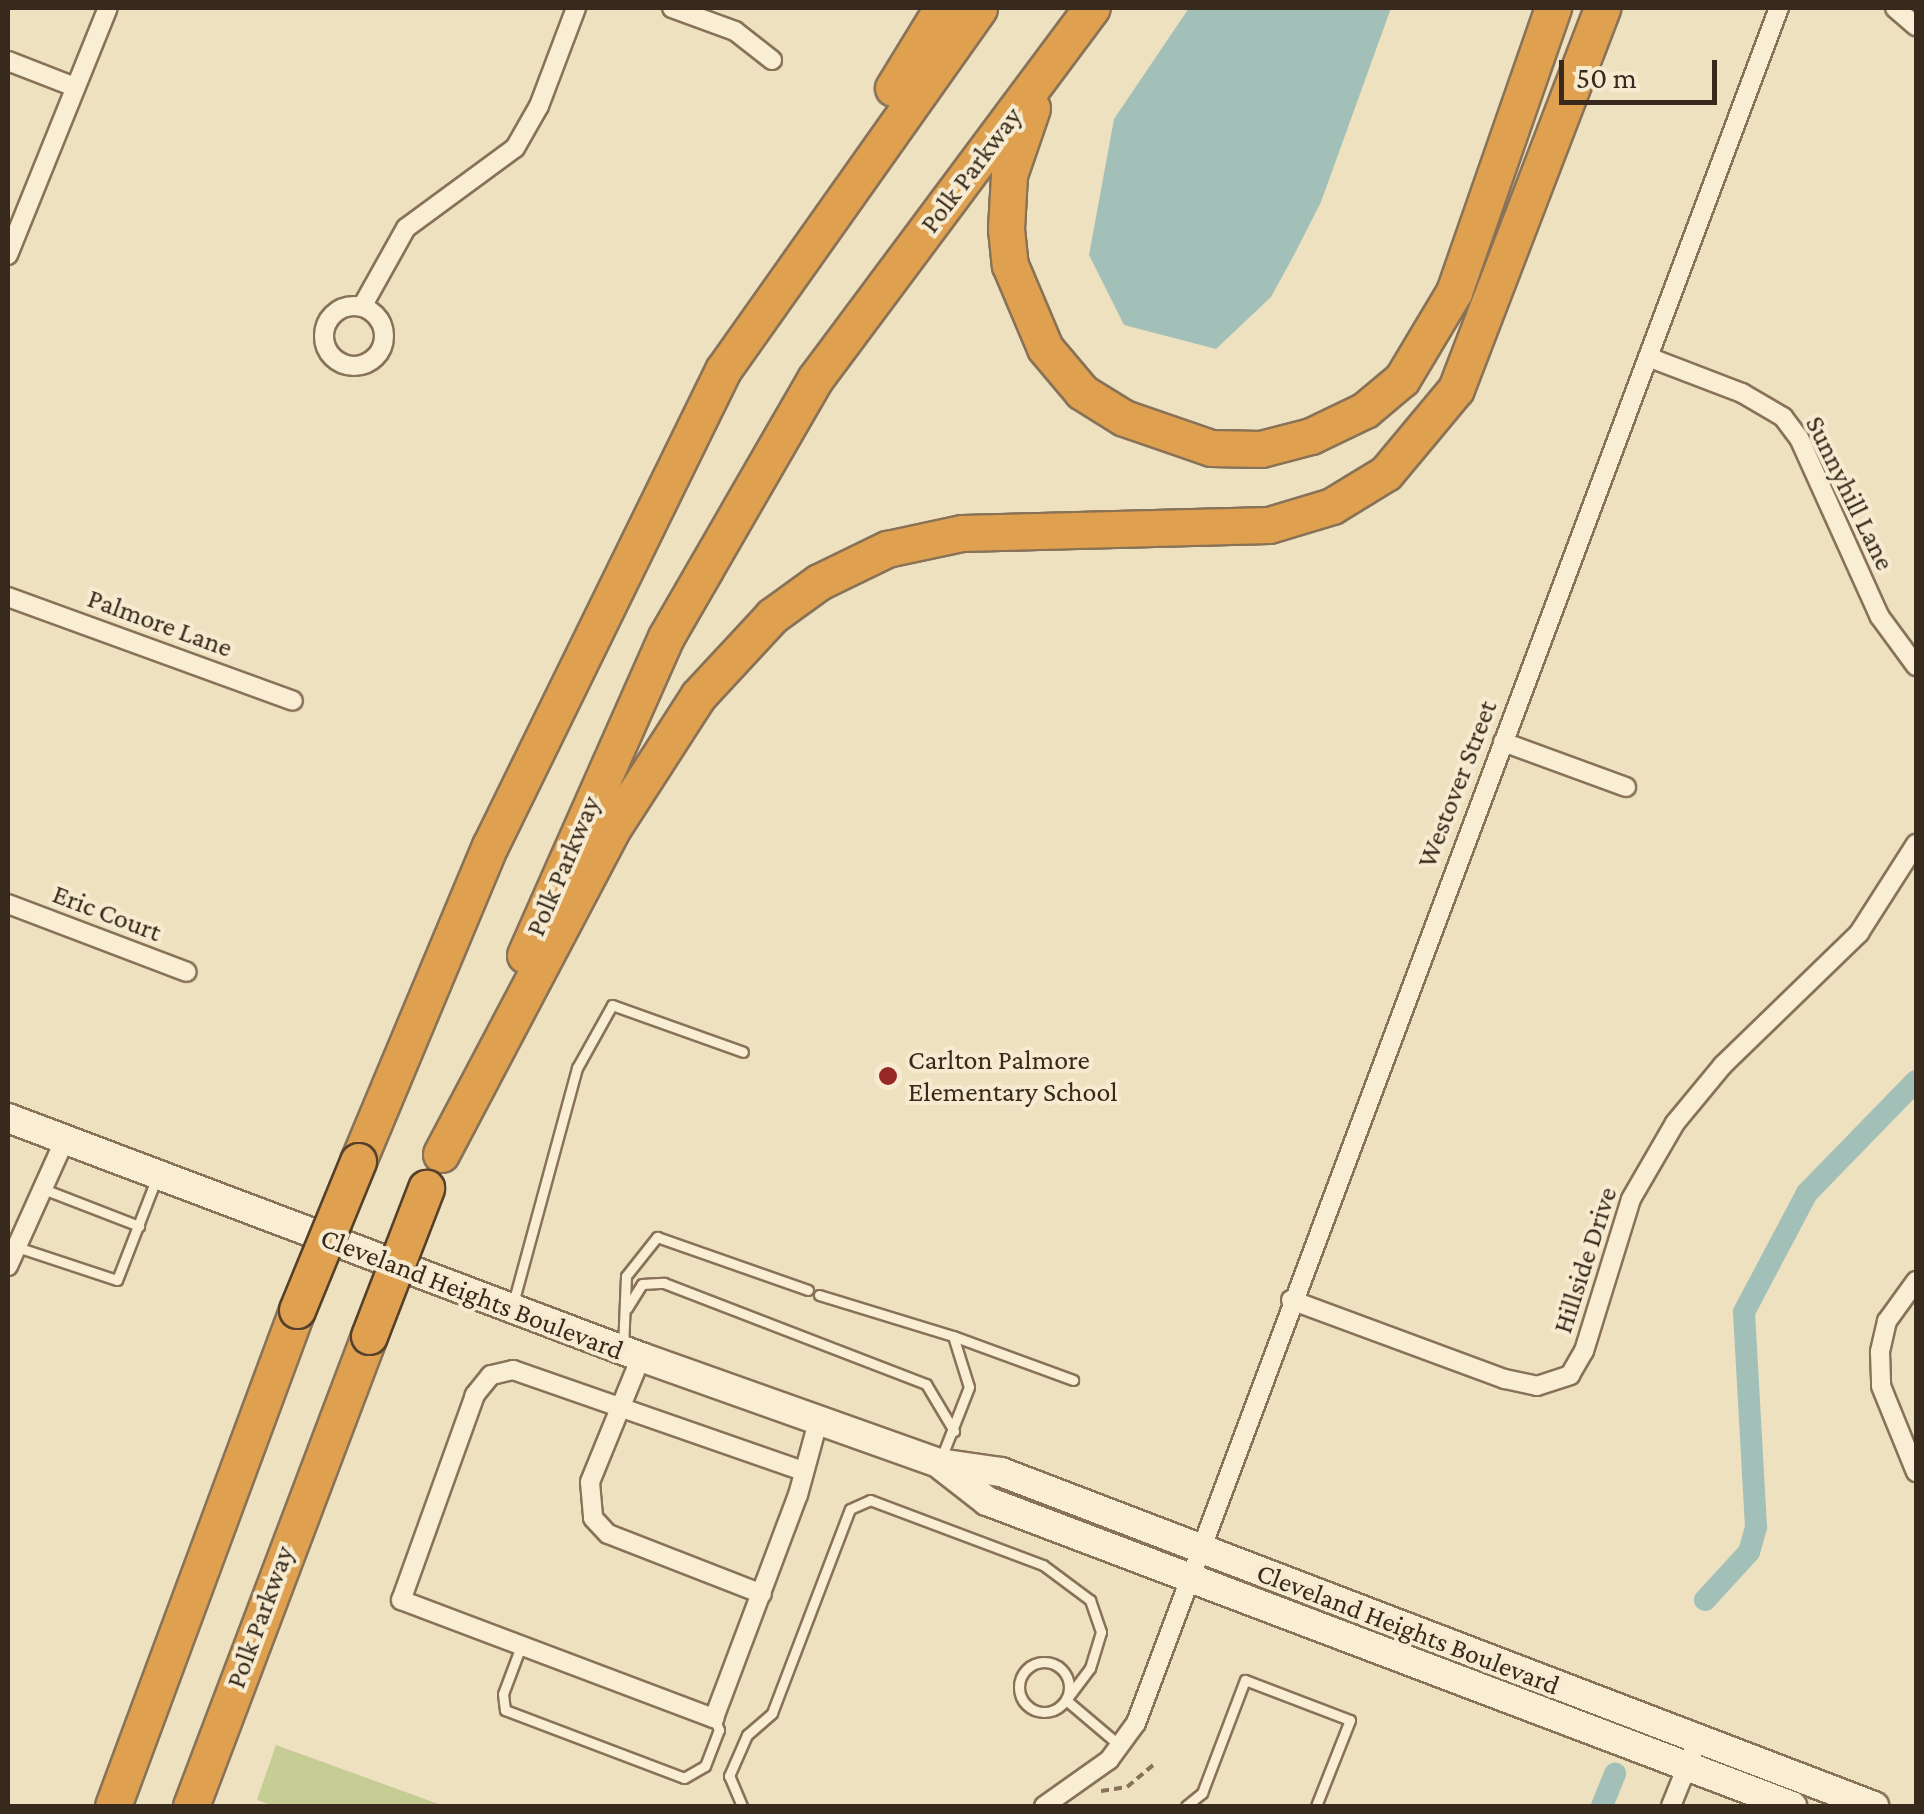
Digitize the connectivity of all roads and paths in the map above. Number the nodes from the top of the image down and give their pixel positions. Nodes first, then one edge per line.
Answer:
1 (108, 8) edge
2 (576, 8) edge
3 (672, 8) edge
4 (942, 8) edge
5 (979, 8) edge
6 (1095, 8) edge
7 (1554, 8) edge
8 (1602, 8) edge
9 (1779, 8) edge
10 (1895, 8) edge
11 (1916, 26) edge
12 (772, 60) dead end
13 (8, 61) edge
14 (76, 87) junction
15 (8, 255) edge
16 (363, 305) dead end
17 (1648, 357) junction
18 (723, 370) junction
19 (8, 597) edge
20 (1916, 666) edge
21 (293, 702) dead end
22 (1503, 742) junction
23 (1626, 787) dead end
24 (1916, 844) edge
25 (8, 904) edge
26 (187, 972) dead end
27 (743, 1052) dead end
28 (8, 1118) edge
29 (65, 1139) junction
30 (441, 1154) junction
31 (158, 1174) junction
32 (46, 1190) junction
33 (138, 1226) junction
34 (17, 1247) junction
35 (8, 1266) edge
36 (1916, 1281) edge
37 (808, 1290) dead end
38 (819, 1295) dead end
39 (1291, 1300) junction
40 (626, 1308) junction
41 (511, 1309) junction
42 (953, 1336) junction
43 (632, 1354) junction
44 (1072, 1380) dead end
45 (620, 1408) junction
46 (819, 1418) junction
47 (954, 1430) junction
48 (939, 1464) junction
49 (802, 1470) junction
50 (1916, 1472) edge
51 (1199, 1549) junction
52 (1188, 1580) junction
53 (762, 1594) junction
54 (520, 1646) junction
55 (1066, 1700) junction
56 (714, 1718) junction
57 (1698, 1739) junction
58 (1120, 1746) junction
59 (1153, 1765) dead end
60 (1687, 1766) junction
61 (1092, 1798) dead end
62 (113, 1806) edge
63 (191, 1806) edge
64 (742, 1806) edge
65 (1044, 1806) edge
66 (1186, 1806) edge
67 (1316, 1806) edge
68 (1671, 1806) edge
69 (1792, 1806) edge
70 (1874, 1806) edge

1 - 14 street
2 - 16 street
3 - 12 street
4 - 18 highway
5 - 18 highway
6 - 7 highway
6 - 30 highway, Polk Parkway
8 - 30 highway
9 - 17 street, Westover Street
10 - 11 street
13 - 14 street
14 - 15 street
17 - 20 street, Sunnyhill Lane
17 - 22 street, Westover Street
18 - 62 highway, bridge
19 - 21 street, Palmore Lane
22 - 23 street
22 - 39 street, Westover Street
24 - 39 street, Hillside Drive
25 - 26 street, Eric Court
27 - 41 lane
28 - 29 street, Cleveland Heights Boulevard
29 - 31 street, Cleveland Heights Boulevard
29 - 32 street
30 - 63 highway, Polk Parkway, bridge
31 - 33 lane
31 - 41 street, Cleveland Heights Boulevard
32 - 33 lane
32 - 34 street
33 - 34 lane
34 - 35 street
36 - 50 street
37 - 40 lane
38 - 42 lane
39 - 51 street, Westover Street
40 - 43 lane
40 - 47 lane
41 - 43 street, Cleveland Heights Boulevard
42 - 44 lane
42 - 47 lane
43 - 45 street
43 - 46 street, Cleveland Heights Boulevard
45 - 49 street
45 - 53 street
45 - 54 street
46 - 48 street, Cleveland Heights Boulevard
46 - 49 street
47 - 48 lane
48 - 51 street, Cleveland Heights Boulevard
48 - 52 street, Cleveland Heights Boulevard
49 - 53 street
51 - 52 street, Westover Street
51 - 57 street, Cleveland Heights Boulevard
52 - 58 street, Westover Street
52 - 60 street, Cleveland Heights Boulevard
53 - 56 street
54 - 56 street
54 - 56 lane
55 - 55 lane
55 - 58 lane
55 - 64 lane
57 - 60 street
57 - 70 street, Cleveland Heights Boulevard
58 - 65 street
59 - 61 path
60 - 68 street
60 - 69 street, Cleveland Heights Boulevard
66 - 67 lane

